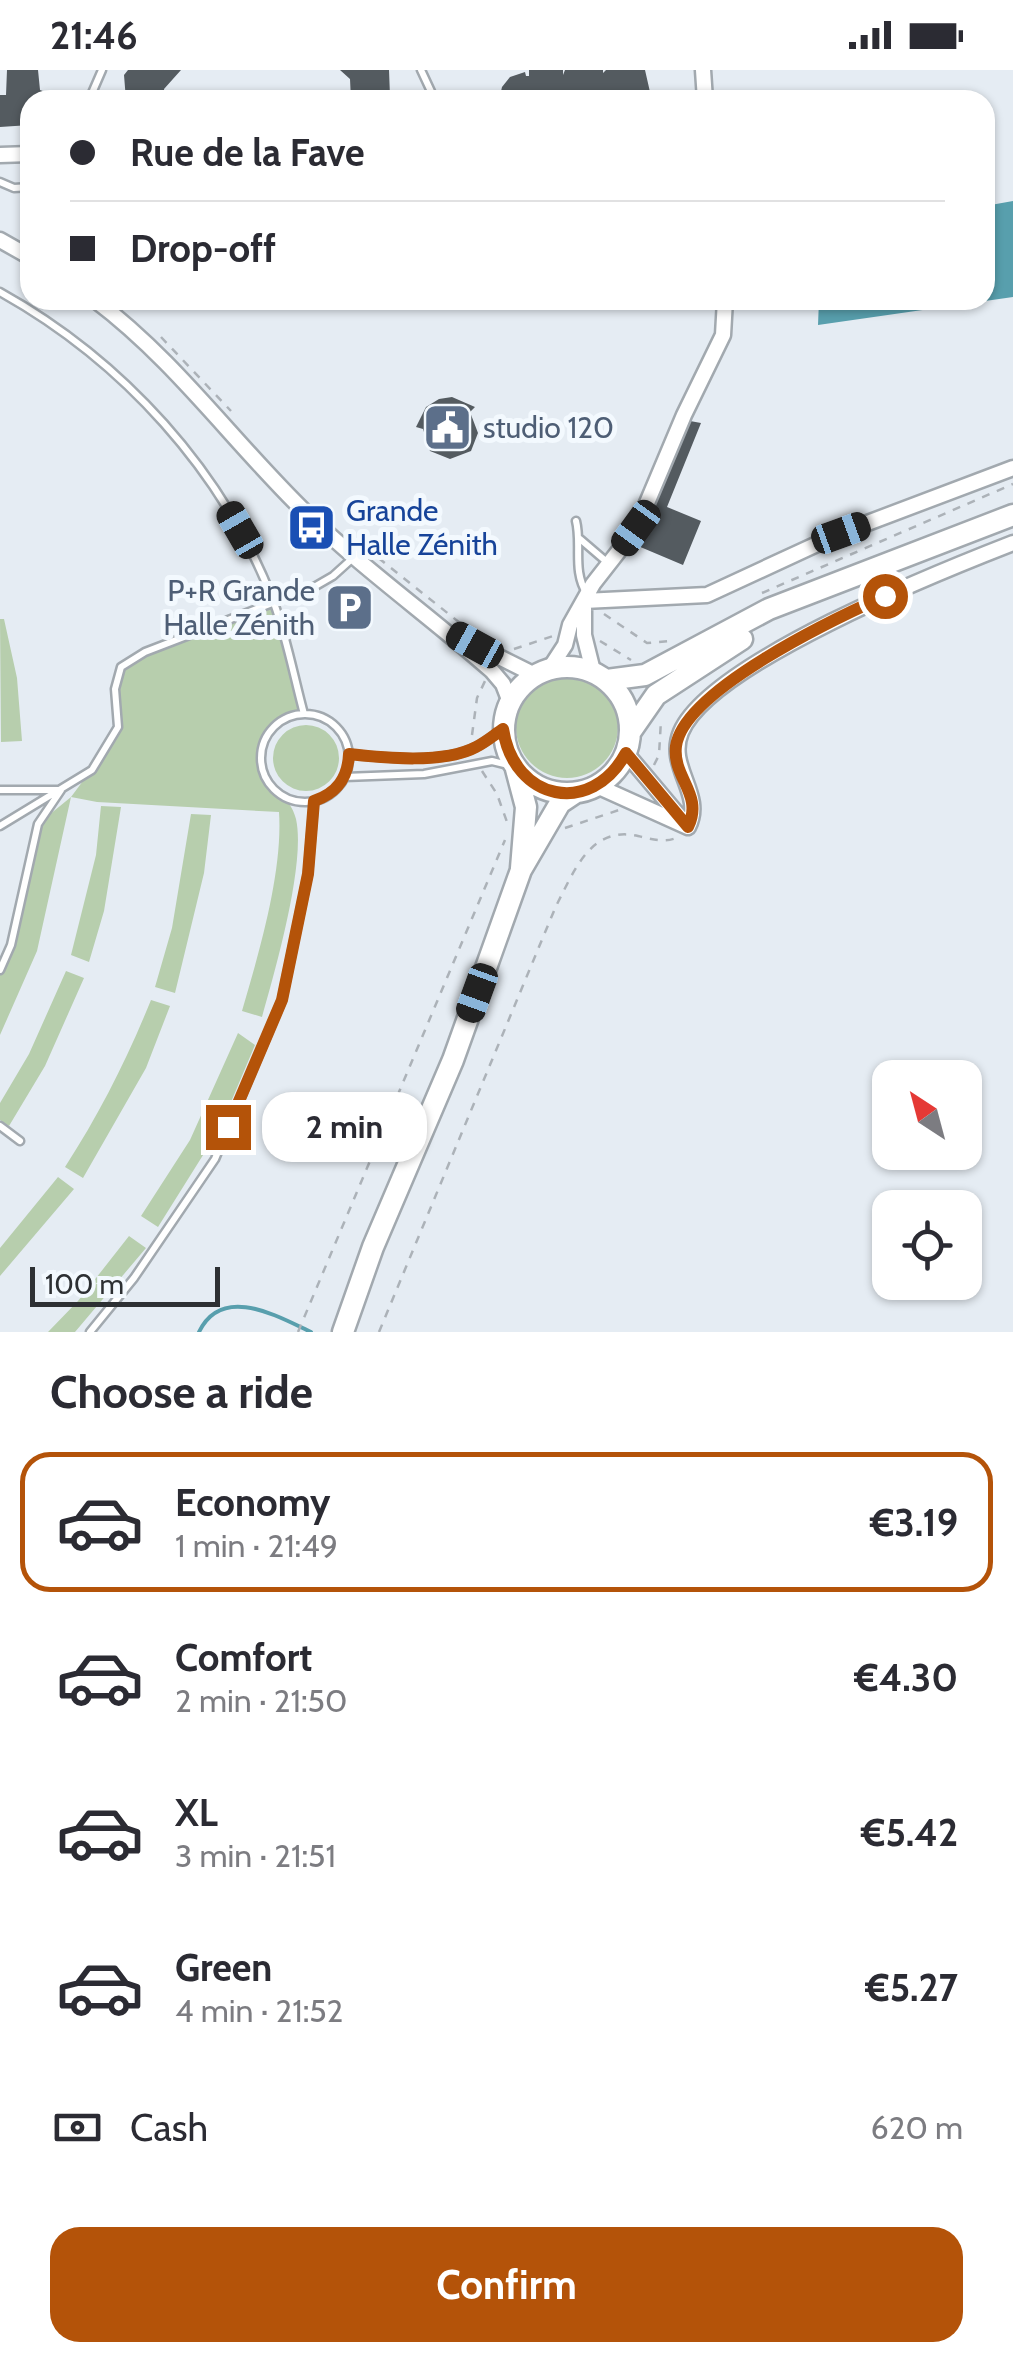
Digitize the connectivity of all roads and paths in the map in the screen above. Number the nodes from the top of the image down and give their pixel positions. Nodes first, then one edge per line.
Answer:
1 (26, 310) edge
2 (107, 310) edge
3 (724, 310) edge
4 (150, 328) dead end
5 (236, 418) dead end
6 (1013, 468) edge
7 (1013, 484) edge
8 (1013, 514) edge
9 (576, 521) dead end
10 (580, 539) junction
11 (1013, 543) edge
12 (924, 550) junction
13 (360, 552) junction
14 (608, 563) junction
15 (810, 592) junction
16 (762, 593) dead end
17 (586, 598) junction
18 (273, 602) junction
19 (440, 626) junction
20 (466, 628) dead end
21 (568, 634) junction
22 (584, 635) junction
23 (680, 638) dead end
24 (502, 660) junction
25 (543, 671) junction
26 (645, 675) junction
27 (488, 677) junction
28 (604, 679) junction
29 (304, 714) junction
30 (506, 714) junction
31 (661, 722) dead end
32 (631, 730) junction
33 (474, 749) junction
34 (626, 753) junction
35 (349, 754) junction
36 (478, 763) junction
37 (516, 767) junction
38 (345, 776) junction
39 (647, 780) junction
40 (596, 786) junction
41 (0, 790) edge
42 (61, 790) junction
43 (575, 793) junction
44 (632, 800) junction
45 (314, 801) junction
46 (0, 826) edge
47 (688, 827) junction
48 (563, 829) dead end
49 (521, 870) junction
50 (0, 970) edge
51 (0, 1126) edge
52 (20, 1141) dead end
53 (90, 1332) edge
54 (298, 1332) edge
55 (343, 1332) edge
56 (380, 1332) edge

1 - 18 lane
2 - 13 street
3 - 14 street
4 - 5 path
6 - 17 street
7 - 16 path
8 - 12 main road
9 - 10 lane
10 - 14 lane
10 - 17 lane
11 - 47 street
12 - 15 main road
12 - 32 main road
13 - 18 lane
13 - 19 street
13 - 20 path
14 - 17 street
15 - 26 main road
15 - 28 main road
17 - 21 street
17 - 22 street
17 - 23 path
18 - 29 lane
18 - 42 lane
19 - 24 street
19 - 27 street
19 - 30 street
21 - 24 path
21 - 25 street
22 - 26 path
22 - 28 street
24 - 25 street
25 - 28 main road
25 - 30 main road
26 - 28 main road
27 - 30 street
27 - 33 path
28 - 32 main road
29 - 35 lane
29 - 45 lane
30 - 33 lane
30 - 37 main road
31 - 39 path
32 - 34 main road
33 - 35 lane
34 - 39 street
34 - 40 main road
35 - 38 lane
36 - 37 lane
36 - 38 lane
36 - 54 path
37 - 43 main road
37 - 49 main road
38 - 45 lane
39 - 47 street
40 - 43 main road
40 - 44 street
41 - 42 lane
42 - 46 lane
42 - 50 lane
43 - 49 main road
44 - 47 street
44 - 48 path
45 - 53 lane
47 - 56 path
49 - 55 main road
51 - 52 lane

